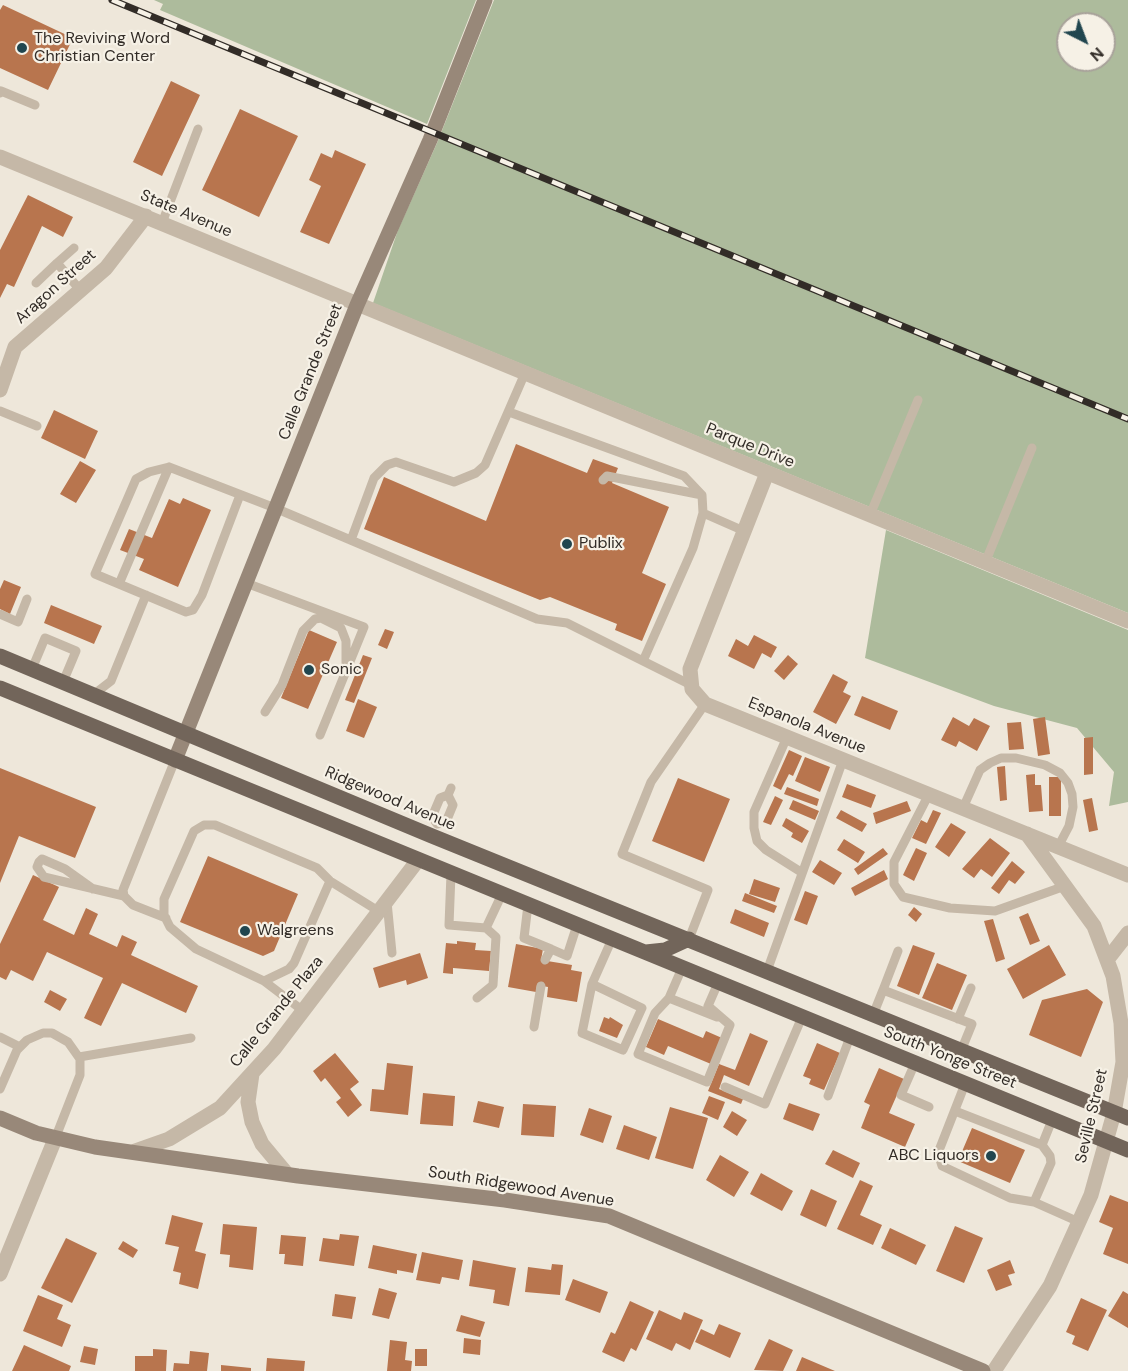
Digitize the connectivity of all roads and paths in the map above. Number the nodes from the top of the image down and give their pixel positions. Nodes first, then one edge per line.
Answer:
1 (485, 0) edge
2 (0, 93) edge
3 (35, 105) dead end
4 (198, 129) dead end
5 (0, 157) edge
6 (146, 216) junction
7 (162, 223) junction
8 (74, 248) dead end
9 (57, 263) junction
10 (36, 282) dead end
11 (81, 291) junction
12 (357, 305) junction
13 (7, 346) edge
14 (525, 373) junction
15 (0, 390) edge
16 (918, 400) dead end
17 (0, 411) edge
18 (509, 412) junction
19 (37, 426) dead end
20 (1032, 448) dead end
21 (169, 467) junction
22 (766, 473) junction
23 (603, 480) dead end
24 (240, 495) junction
25 (702, 495) junction
26 (275, 508) junction
27 (703, 513) junction
28 (870, 515) junction
29 (744, 531) junction
30 (351, 540) junction
31 (985, 562) junction
32 (246, 583) junction
33 (119, 584) junction
34 (146, 595) junction
35 (27, 599) dead end
36 (0, 614) edge
37 (1128, 621) edge
38 (0, 656) edge
39 (643, 661) junction
40 (32, 669) junction
41 (346, 671) junction
42 (63, 682) junction
43 (691, 685) junction
44 (0, 688) edge
45 (93, 694) junction
46 (705, 705) junction
47 (265, 712) dead end
48 (185, 732) junction
49 (320, 735) dead end
50 (787, 737) junction
51 (175, 760) junction
52 (843, 760) junction
53 (929, 795) junction
54 (963, 808) junction
55 (434, 830) junction
56 (1027, 834) junction
57 (1058, 847) junction
58 (417, 860) junction
59 (801, 872) junction
60 (452, 874) junction
61 (1128, 875) edge
62 (330, 881) junction
63 (1065, 886) junction
64 (93, 889) junction
65 (502, 894) junction
66 (124, 896) junction
67 (528, 905) junction
68 (383, 907) junction
69 (166, 918) junction
70 (577, 925) junction
71 (486, 928) junction
72 (1128, 933) edge
73 (612, 939) junction
74 (689, 939) junction
75 (551, 949) junction
76 (898, 951) dead end
77 (643, 952) junction
78 (392, 953) dead end
79 (545, 960) dead end
80 (1107, 960) junction
81 (682, 968) junction
82 (767, 971) junction
83 (264, 981) junction
84 (718, 983) junction
85 (592, 984) junction
86 (541, 986) dead end
87 (971, 988) dead end
88 (883, 990) junction
89 (477, 998) dead end
90 (669, 998) junction
91 (302, 1010) junction
92 (873, 1015) junction
93 (802, 1017) junction
94 (958, 1018) junction
95 (724, 1020) junction
96 (534, 1027) dead end
97 (1125, 1031) edge
98 (0, 1037) edge
99 (850, 1037) junction
100 (191, 1038) dead end
101 (20, 1047) junction
102 (961, 1051) junction
103 (79, 1057) junction
104 (915, 1063) junction
105 (252, 1074) junction
106 (965, 1084) junction
107 (725, 1087) dead end
108 (0, 1089) edge
109 (828, 1096) dead end
110 (929, 1107) dead end
111 (955, 1110) junction
112 (1121, 1116) edge
113 (0, 1118) edge
114 (1052, 1120) junction
115 (55, 1139) junction
116 (1106, 1142) junction
117 (1042, 1145) junction
118 (1128, 1150) edge
119 (135, 1151) junction
120 (287, 1174) junction
121 (1034, 1202) junction
122 (1079, 1222) junction
123 (0, 1274) edge
124 (983, 1371) edge
125 (994, 1371) edge

1 - 12 street, Calle Grande Street
2 - 3 lane
4 - 7 lane
5 - 6 street, State Avenue
6 - 7 street, State Avenue
6 - 11 street, Aragon Street
7 - 12 street, State Avenue
8 - 9 lane
9 - 10 lane
9 - 11 lane
11 - 13 street, Aragon Street
12 - 14 street, Parque Drive
12 - 26 street, Calle Grande Street
13 - 15 street, Aragon Street
14 - 18 lane
14 - 22 street, Parque Drive
16 - 28 lane
17 - 19 lane
18 - 25 lane
18 - 30 lane
20 - 31 lane
21 - 24 lane
21 - 33 lane
21 - 33 lane
22 - 28 street, Parque Drive
22 - 29 street
23 - 25 lane
24 - 26 lane
24 - 34 lane
25 - 27 lane
26 - 30 lane
26 - 32 street, Calle Grande Street
27 - 29 lane
27 - 39 lane
28 - 31 street, Parque Drive
29 - 43 street
30 - 39 lane
31 - 37 street, Parque Drive
32 - 41 lane
32 - 48 street, Calle Grande Street
33 - 34 lane
34 - 45 lane
35 - 36 lane
38 - 40 main road, Ridgewood Avenue
39 - 43 lane
40 - 42 main road, Ridgewood Avenue
40 - 42 lane
41 - 47 lane
41 - 49 lane
42 - 45 main road, Ridgewood Avenue
43 - 46 street
44 - 51 main road
45 - 48 main road, Ridgewood Avenue
46 - 50 street, Espanola Avenue
46 - 74 lane
48 - 51 street, Calle Grande Street
48 - 55 main road, Ridgewood Avenue
50 - 52 street, Espanola Avenue
50 - 59 lane
51 - 58 main road
51 - 66 lane
52 - 53 street, Espanola Avenue
52 - 59 lane
53 - 54 street, Espanola Avenue
53 - 63 lane
54 - 56 street, Espanola Avenue
54 - 57 lane
55 - 55 lane
55 - 74 main road, Ridgewood Avenue
56 - 57 street, Espanola Avenue
56 - 63 street, Seville Street
57 - 61 street, Espanola Avenue
58 - 60 main road
58 - 68 street, Calle Grande Plaza
59 - 82 lane
60 - 65 main road
60 - 71 lane
62 - 68 lane
62 - 69 lane
62 - 83 lane
63 - 80 street, Seville Street
64 - 64 lane
64 - 66 lane
65 - 67 main road
65 - 71 lane
66 - 69 lane
67 - 70 main road
67 - 75 lane
68 - 78 lane
68 - 91 street, Calle Grande Plaza
69 - 83 lane
70 - 73 main road
70 - 75 lane
71 - 89 lane
72 - 80 street
73 - 77 main road
73 - 85 lane
74 - 77 main road
74 - 82 main road, Ridgewood Avenue
75 - 79 lane
76 - 88 lane
77 - 81 main road
80 - 97 street, Seville Street
81 - 84 main road
81 - 90 lane
82 - 92 main road, South Yonge Street
83 - 91 lane
84 - 93 main road, South Yonge Street
84 - 95 lane
85 - 85 lane
86 - 96 lane
87 - 94 lane
88 - 92 lane
88 - 94 lane
90 - 95 lane
90 - 95 lane
91 - 105 street, Calle Grande Plaza
92 - 102 main road, South Yonge Street
93 - 99 main road, South Yonge Street
93 - 107 lane
94 - 102 lane
97 - 112 street, Seville Street
98 - 101 lane
99 - 104 main road, South Yonge Street
99 - 109 lane
100 - 103 lane
101 - 103 lane
101 - 108 lane
102 - 112 main road, South Yonge Street
103 - 115 lane
104 - 106 main road, South Yonge Street
104 - 110 lane
105 - 119 street, Calle Grande Plaza
105 - 120 street
106 - 111 lane
106 - 114 main road, South Yonge Street
111 - 117 lane
111 - 121 lane
112 - 116 street, Seville Street
113 - 115 street, South Ridgewood Avenue
114 - 116 main road, South Yonge Street
114 - 117 lane
115 - 119 street, South Ridgewood Avenue
115 - 123 street
116 - 118 main road, South Yonge Street
116 - 122 street, Seville Street
117 - 121 lane
119 - 120 street, South Ridgewood Avenue
120 - 124 street, South Ridgewood Avenue
121 - 122 lane
122 - 125 street, Seville Street

